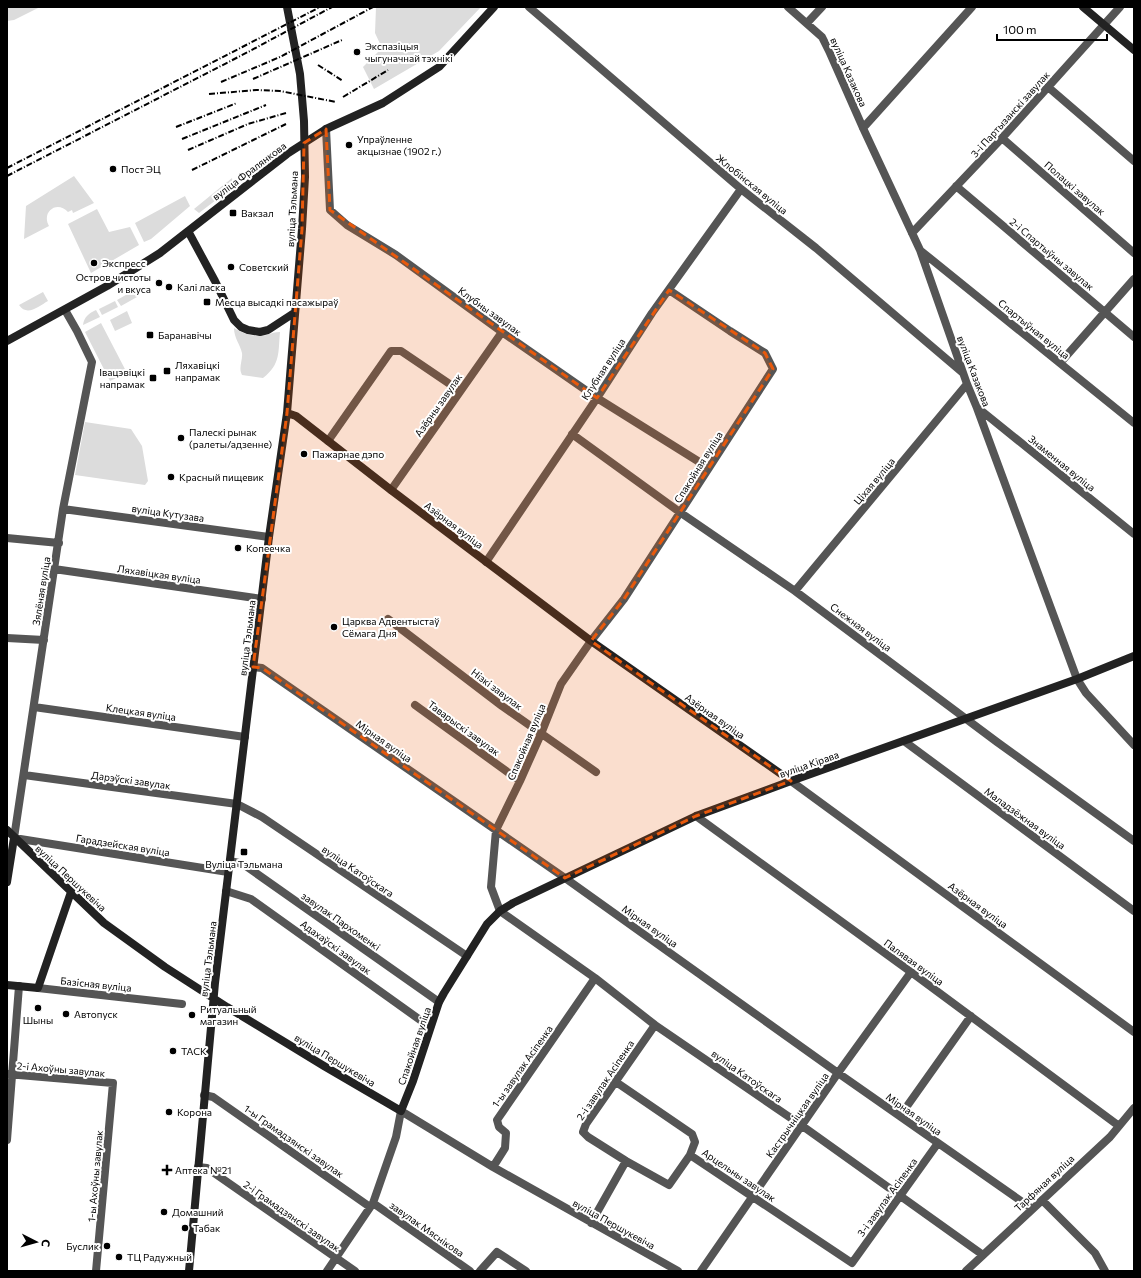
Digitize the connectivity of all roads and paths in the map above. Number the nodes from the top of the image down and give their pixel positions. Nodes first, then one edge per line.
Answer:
1 (287, 7) edge
2 (494, 7) edge
3 (529, 7) edge
4 (788, 7) edge
5 (822, 7) edge
6 (972, 7) edge
7 (1083, 7) edge
8 (1120, 7) edge
9 (807, 23) junction
10 (1105, 25) junction
11 (1134, 50) edge
12 (1048, 87) junction
13 (863, 128) junction
14 (326, 129) junction
15 (1002, 138) junction
16 (1134, 161) edge
17 (956, 186) junction
18 (741, 189) junction
19 (188, 231) junction
20 (912, 233) junction
21 (920, 250) junction
22 (1134, 253) edge
23 (1134, 279) edge
24 (669, 290) junction
25 (65, 310) junction
26 (295, 311) junction
27 (1105, 312) junction
28 (502, 332) junction
29 (1134, 337) edge
30 (7, 341) edge
31 (1060, 363) junction
32 (963, 373) junction
33 (967, 384) junction
34 (460, 391) junction
35 (597, 398) junction
36 (977, 408) junction
37 (287, 413) junction
38 (1134, 423) edge
39 (572, 434) junction
40 (328, 441) junction
41 (708, 468) junction
42 (391, 490) junction
43 (64, 508) junction
44 (681, 513) junction
45 (1134, 534) edge
46 (269, 537) junction
47 (7, 538) edge
48 (59, 543) junction
49 (486, 562) junction
50 (54, 569) junction
51 (795, 591) junction
52 (262, 599) junction
53 (388, 619) dead end
54 (7, 638) edge
55 (44, 640) junction
56 (591, 641) junction
57 (1134, 656) edge
58 (253, 667) junction
59 (1077, 679) junction
60 (415, 705) dead end
61 (34, 707) junction
62 (967, 718) junction
63 (541, 734) junction
64 (245, 737) junction
65 (904, 741) junction
66 (1134, 745) edge
67 (596, 772) dead end
68 (24, 776) junction
69 (520, 781) junction
70 (791, 781) junction
71 (237, 804) junction
72 (696, 816) junction
73 (7, 830) edge
74 (496, 830) junction
75 (14, 838) junction
76 (1134, 841) edge
77 (230, 861) junction
78 (228, 872) junction
79 (565, 878) junction
80 (7, 882) edge
81 (226, 891) junction
82 (71, 892) junction
83 (500, 911) junction
84 (1134, 911) edge
85 (467, 956) junction
86 (911, 972) junction
87 (594, 978) junction
88 (7, 985) edge
89 (19, 986) junction
90 (38, 988) junction
91 (214, 998) junction
92 (439, 1002) junction
93 (182, 1004) dead end
94 (971, 1016) junction
95 (655, 1025) junction
96 (430, 1027) junction
97 (1134, 1032) edge
98 (838, 1073) junction
99 (10, 1074) edge
100 (616, 1082) junction
101 (113, 1083) joint
102 (204, 1096) junction
103 (1134, 1108) edge
104 (401, 1111) junction
105 (900, 1116) junction
106 (802, 1125) junction
107 (1119, 1126) junction
108 (7, 1140) edge
109 (938, 1143) junction
110 (690, 1154) junction
111 (626, 1161) junction
112 (198, 1167) junction
113 (493, 1167) junction
114 (900, 1196) junction
115 (753, 1197) junction
116 (1042, 1200) junction
117 (371, 1205) junction
118 (1031, 1208) junction
119 (591, 1223) junction
120 (983, 1255) junction
121 (335, 1258) junction
122 (852, 1263) joint
123 (96, 1271) edge
124 (189, 1271) edge
125 (327, 1271) edge
126 (355, 1271) edge
127 (470, 1271) edge
128 (480, 1271) edge
129 (526, 1271) edge
130 (678, 1271) edge
131 (702, 1271) edge
132 (966, 1271) edge
133 (1104, 1271) edge

1 - 26 main road, вуліца Тэльмана
2 - 14 main road, вуліца Фралянкова
3 - 18 street, Жлобінская вуліца
4 - 9 street, вуліца Казакова
5 - 9 street
6 - 13 street
7 - 10 main road
8 - 10 street, 3-і Партызанскі завулак
9 - 13 street, вуліца Казакова
10 - 11 main road
10 - 12 street, 3-і Партызанскі завулак
12 - 15 street, 3-і Партызанскі завулак
12 - 16 street
13 - 20 street, вуліца Казакова
14 - 19 main road, вуліца Фралянкова
14 - 28 street, Клубны завулак
15 - 17 street, 3-і Партызанскі завулак
15 - 22 street, Полацкі завулак
17 - 20 street, 3-і Партызанскі завулак
17 - 27 street, 2-і Спартыўны завулак
18 - 24 street, Клубная вуліца
18 - 32 street, Жлобінская вуліца
19 - 25 main road, вуліца Фралянкова
19 - 26 main road
20 - 21 street, вуліца Казакова
21 - 31 street, Спартыўная вуліца
21 - 32 street, вуліца Казакова
23 - 27 street
24 - 35 street, Клубная вуліца
24 - 41 street, Спакойная вуліца
25 - 30 main road, вуліца Фралянкова
25 - 43 street, Зялёная вуліца
26 - 37 main road, вуліца Тэльмана
27 - 29 street, 2-і Спартыўны завулак
27 - 31 street
28 - 34 street, Азёрны завулак
28 - 35 street, Клубны завулак
31 - 38 street, Спартыўная вуліца
32 - 33 street, вуліца Казакова
33 - 36 street, вуліца Казакова
33 - 51 street, Ціхая вуліца
34 - 40 street
34 - 42 street, Азёрны завулак
35 - 39 street, Клубная вуліца
35 - 41 street, Клубны завулак
36 - 45 street, Знаменная вуліца
36 - 59 street, вуліца Казакова
37 - 40 main road, Азёрная вуліца
37 - 46 main road, вуліца Тэльмана
39 - 44 street, Снежная вуліца
39 - 49 street, Клубная вуліца
40 - 42 main road, Азёрная вуліца
41 - 44 street, Спакойная вуліца
42 - 49 main road, Азёрная вуліца
43 - 46 street, вуліца Кутузава
43 - 48 street, Зялёная вуліца
44 - 51 street, Снежная вуліца
44 - 56 street, Спакойная вуліца
46 - 52 main road, вуліца Тэльмана
47 - 48 street
48 - 50 street, Зялёная вуліца
49 - 56 main road, Азёрная вуліца
50 - 52 street, Ляхавіцкая вуліца
50 - 55 street, Зялёная вуліца
51 - 62 street, Снежная вуліца
52 - 58 main road, вуліца Тэльмана
53 - 63 street, Нізкі завулак
54 - 55 street
55 - 61 street, Зялёная вуліца
56 - 63 street, Спакойная вуліца
56 - 70 main road, Азёрная вуліца
57 - 59 main road, вуліца Кірава
58 - 64 main road, вуліца Тэльмана
58 - 74 street, Мірная вуліца
59 - 62 main road, вуліца Кірава
59 - 66 street, вуліца Казакова
60 - 69 street, Таварыскі завулак
61 - 64 street, Клецкая вуліца
61 - 68 street, Зялёная вуліца
62 - 65 main road, вуліца Кірава
62 - 76 street, Снежная вуліца
63 - 67 street, Нізкі завулак
63 - 69 street, Спакойная вуліца
64 - 71 main road, вуліца Тэльмана
65 - 70 main road, вуліца Кірава
65 - 84 street, Маладзёжная вуліца
68 - 71 street, Дарэўскі завулак
68 - 75 street, Зялёная вуліца
69 - 74 street, Спакойная вуліца
70 - 72 main road, вуліца Кірава
70 - 97 street, Азёрная вуліца
71 - 77 main road, вуліца Тэльмана
71 - 85 street, вуліца Катоўскага
72 - 79 main road, вуліца Кірава
72 - 86 street, Палявая вуліца
73 - 75 main road, вуліца Першукевіча
74 - 79 street, Мірная вуліца
74 - 83 street, Спакойная вуліца
75 - 78 street, Гарадзейская вуліца
75 - 80 main road, Зялёная вуліца
75 - 82 main road, вуліца Першукевіча
77 - 78 main road, вуліца Тэльмана
77 - 92 street, завулак Пархоменкі
78 - 81 main road, вуліца Тэльмана
79 - 83 main road, вуліца Кірава
79 - 98 street, Мірная вуліца
81 - 91 main road, вуліца Тэльмана
81 - 96 street, Адахаўскі завулак
82 - 90 main road
82 - 91 main road, вуліца Першукевіча
83 - 85 main road, Спакойная вуліца
83 - 87 street, вуліца Катоўскага
85 - 92 main road, Спакойная вуліца
86 - 94 street, Палявая вуліца
86 - 98 street, Кастрычніцкая вуліца
87 - 95 street, вуліца Катоўскага
87 - 113 street, 1-ы завулак Асіпенка
88 - 89 main road, Базісная вуліца
89 - 90 main road, Базісная вуліца
89 - 99 street
90 - 93 street, Базісная вуліца
91 - 102 main road, вуліца Тэльмана
91 - 104 main road, вуліца Першукевіча
92 - 96 main road, Спакойная вуліца
94 - 105 street
94 - 107 street, Палявая вуліца
95 - 100 street, 2-і завулак Асіпенка
95 - 106 street, вуліца Катоўскага
96 - 104 main road, Спакойная вуліца
98 - 105 street, Мірная вуліца
98 - 106 street, Кастрычніцкая вуліца
99 - 101 street, 2-і Ахоўны завулак
99 - 108 street
100 - 110 street, Арцельны завулак
100 - 111 street, 2-і завулак Асіпенка
101 - 123 street, 1-ы Ахоўны завулак
102 - 112 main road, вуліца Тэльмана
102 - 117 street, 1-ы Грамадзянскі завулак
103 - 107 street, Тарфяная вуліца
104 - 113 street, вуліца Першукевіча
104 - 117 street, Спакойная вуліца
105 - 109 street, Мірная вуліца
106 - 114 street, вуліца Катоўскага
106 - 115 street, Кастрычніцкая вуліца
107 - 116 street, Тарфяная вуліца
109 - 114 street, 3-і завулак Асіпенка
109 - 118 street, Мірная вуліца
110 - 111 street, 2-і завулак Асіпенка
110 - 115 street, Арцельны завулак
111 - 119 street
112 - 121 street, 2-і Грамадзянскі завулак
112 - 124 main road, вуліца Тэльмана
113 - 119 street, вуліца Першукевіча
114 - 120 street, вуліца Катоўскага
114 - 122 street, 3-і завулак Асіпенка
115 - 122 street, Арцельны завулак
115 - 131 street, Кастрычніцкая вуліца
116 - 118 street, Тарфяная вуліца
116 - 133 street
117 - 121 street, Спакойная вуліца
117 - 127 street, завулак Мяснікова
118 - 120 street, Тарфяная вуліца
119 - 130 street, вуліца Першукевіча
120 - 132 street, Тарфяная вуліца
121 - 125 street, Спакойная вуліца
121 - 126 street, 2-і Грамадзянскі завулак
128 - 129 street

